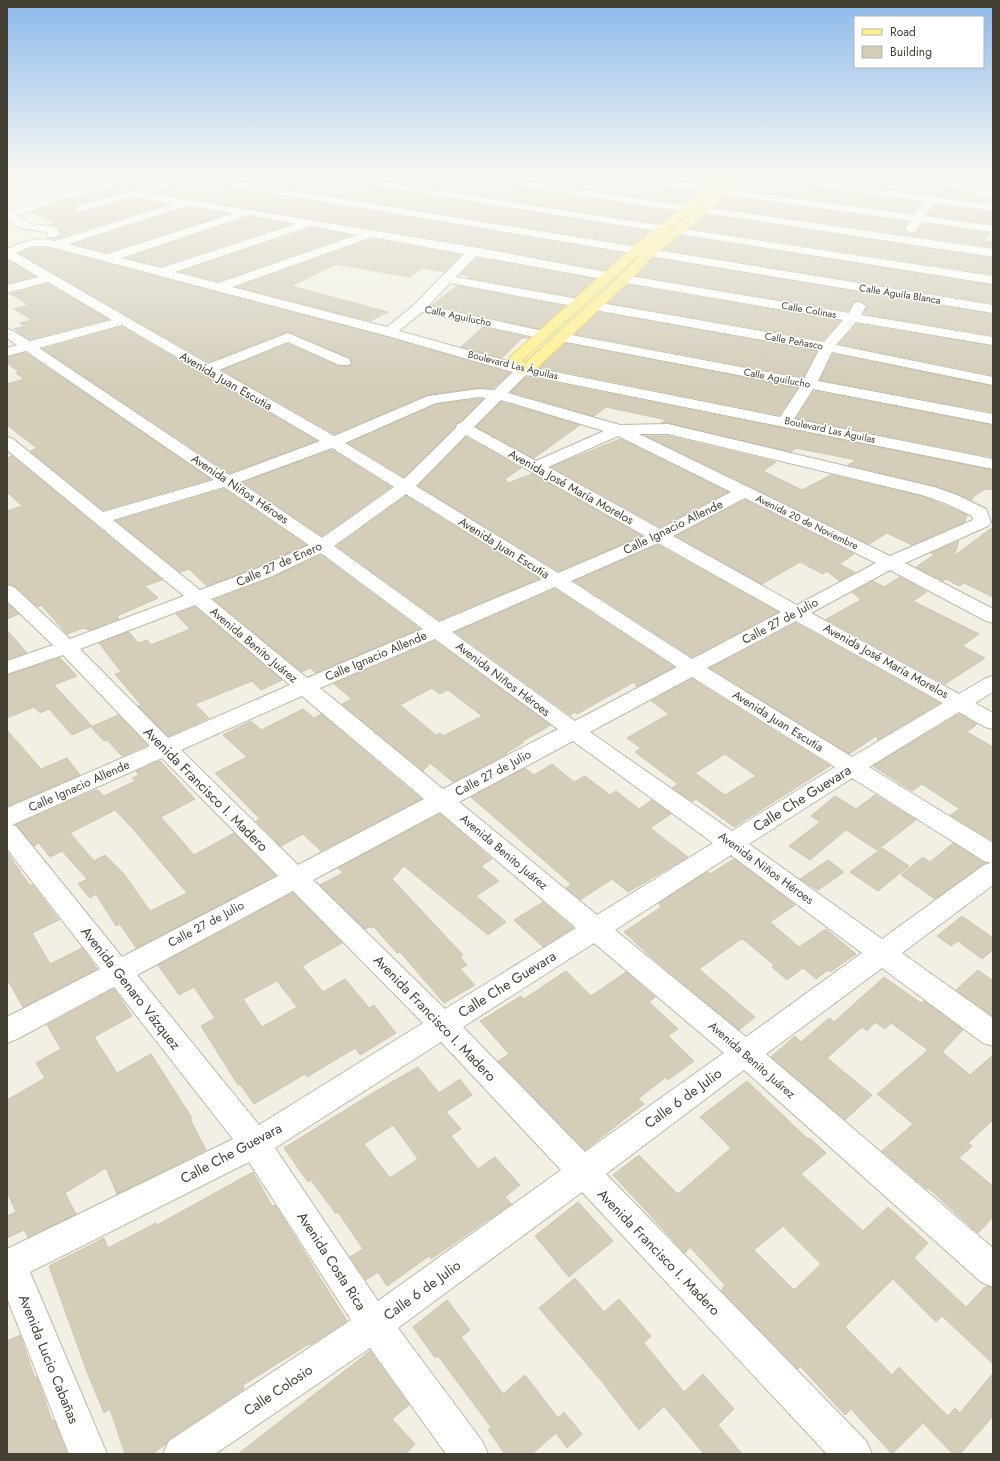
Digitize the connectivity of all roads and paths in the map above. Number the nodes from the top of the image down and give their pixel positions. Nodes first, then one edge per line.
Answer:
1 (29, 245) edge
2 (59, 245) edge
3 (147, 245) edge
4 (243, 245) edge
5 (339, 245) edge
6 (438, 245) edge
7 (456, 245) edge
8 (606, 245) edge
9 (645, 245) edge
10 (656, 245) edge
11 (765, 245) edge
12 (900, 245) edge
13 (943, 245) edge
14 (455, 248) junction
15 (637, 250) junction
16 (474, 251) junction
17 (8, 252) edge
18 (650, 252) junction
19 (993, 253) edge
20 (108, 258) junction
21 (888, 265) junction
22 (162, 272) junction
23 (608, 276) junction
24 (50, 278) junction
25 (446, 279) junction
26 (624, 279) junction
27 (993, 280) edge
28 (220, 287) junction
29 (7, 288) edge
30 (869, 290) junction
31 (578, 303) junction
32 (595, 306) junction
33 (419, 308) junction
34 (993, 309) edge
35 (853, 317) junction
36 (122, 321) junction
37 (7, 332) edge
38 (389, 332) junction
39 (543, 335) junction
40 (561, 338) junction
41 (993, 341) edge
42 (29, 347) junction
43 (827, 347) junction
44 (7, 352) edge
45 (344, 362) dead end
46 (206, 370) junction
47 (523, 370) junction
48 (993, 382) edge
49 (809, 384) junction
50 (499, 395) junction
51 (993, 419) edge
52 (785, 421) junction
53 (463, 427) junction
54 (619, 430) junction
55 (7, 442) edge
56 (332, 442) junction
57 (993, 464) edge
58 (535, 467) junction
59 (228, 481) junction
60 (405, 487) junction
61 (744, 492) junction
62 (100, 518) junction
63 (984, 522) edge
64 (658, 537) junction
65 (322, 546) junction
66 (890, 563) junction
67 (558, 581) junction
68 (7, 591) edge
69 (198, 598) junction
70 (797, 612) junction
71 (993, 617) edge
72 (438, 630) junction
73 (67, 647) junction
74 (7, 668) edge
75 (692, 668) junction
76 (993, 682) edge
77 (304, 687) junction
78 (961, 703) junction
79 (993, 722) edge
80 (573, 730) junction
81 (165, 748) junction
82 (852, 766) junction
83 (441, 800) junction
84 (7, 818) edge
85 (7, 832) edge
86 (731, 843) junction
87 (993, 855) edge
88 (993, 872) edge
89 (295, 878) junction
90 (596, 928) junction
91 (882, 953) junction
92 (117, 971) junction
93 (443, 1025) junction
94 (7, 1030) edge
95 (993, 1034) edge
96 (745, 1053) junction
97 (254, 1144) junction
98 (583, 1172) junction
99 (8, 1265) edge
100 (993, 1270) edge
101 (374, 1325) junction
102 (88, 1454) edge
103 (182, 1454) edge
104 (469, 1454) edge
105 (854, 1454) edge

1 - 17 street
2 - 20 street, Boulevard Las Águilas
3 - 20 street
4 - 22 street
5 - 28 street
6 - 14 street
7 - 14 street
8 - 15 street, Calle Águila Blanca
9 - 15 main road
10 - 18 main road
11 - 21 street
12 - 21 street
13 - 19 street
14 - 16 street
15 - 18 street, Calle Águila Blanca
15 - 23 main road
16 - 23 street
16 - 25 street
17 - 24 street, Avenida Juan Escutia
18 - 26 main road
18 - 30 street, Calle Águila Blanca
20 - 22 street, Boulevard Las Águilas
21 - 27 street
21 - 30 street
22 - 28 street, Boulevard Las Águilas
23 - 31 main road
24 - 29 street
24 - 36 street, Avenida Juan Escutia
25 - 31 street
25 - 33 street
26 - 32 main road
26 - 35 street, Calle Colinas
28 - 38 street, Boulevard Las Águilas
30 - 34 street, Calle Águila Blanca
30 - 35 street
31 - 39 main road
32 - 40 main road
32 - 43 street, Calle Peñasco
33 - 38 street
33 - 39 street, Calle Aguilucho
35 - 41 street, Calle Colinas
35 - 43 street
36 - 42 street
36 - 46 street, Avenida Juan Escutia
37 - 42 street, Avenida Niños Héroes
38 - 47 street, Boulevard Las Águilas
39 - 47 main road
40 - 47 main road
40 - 49 street, Calle Aguilucho
42 - 44 street
42 - 59 street, Avenida Niños Héroes
43 - 48 street, Calle Peñasco
43 - 49 street
45 - 46 street
46 - 56 street, Avenida Juan Escutia
47 - 50 street, Calle 27 de Enero
47 - 52 street, Boulevard Las Águilas
49 - 51 street, Calle Aguilucho
49 - 52 street
50 - 53 street, Calle 27 de Enero
50 - 54 street
50 - 56 street
52 - 57 street, Boulevard Las Águilas
53 - 58 street, Avenida José María Morelos
53 - 60 street, Calle 27 de Enero
54 - 58 street
54 - 61 street, Avenida 20 de Noviembre
54 - 63 street
55 - 62 street, Avenida Benito Juárez
56 - 59 street
56 - 60 street, Avenida Juan Escutia
58 - 64 street, Avenida José María Morelos
59 - 62 street
59 - 65 street, Avenida Niños Héroes
60 - 65 street, Calle 27 de Enero
60 - 67 street, Avenida Juan Escutia
61 - 64 street, Calle Ignacio Allende
61 - 66 street, Avenida 20 de Noviembre
62 - 69 street, Avenida Benito Juárez
63 - 66 street, Calle 27 de Julio
64 - 67 street, Calle Ignacio Allende
64 - 70 street, Avenida José María Morelos
65 - 69 street, Calle 27 de Enero
65 - 72 street, Avenida Niños Héroes
66 - 70 street, Calle 27 de Julio
66 - 71 street, Avenida 20 de Noviembre
67 - 72 street, Calle Ignacio Allende
67 - 75 street, Avenida Juan Escutia
68 - 73 street, Avenida Francisco I. Madero
69 - 73 street, Calle 27 de Enero
69 - 77 street, Avenida Benito Juárez
70 - 75 street, Calle 27 de Julio
70 - 78 street, Avenida José María Morelos
72 - 77 street, Calle Ignacio Allende
72 - 80 street, Avenida Niños Héroes
73 - 74 street, Calle 27 de Enero
73 - 81 street, Avenida Francisco I. Madero
75 - 80 street, Calle 27 de Julio
75 - 82 street, Avenida Juan Escutia
76 - 78 street, Calle Che Guevara
77 - 81 street, Calle Ignacio Allende
77 - 83 street, Avenida Benito Juárez
78 - 79 street, Avenida José María Morelos
78 - 82 street, Calle Che Guevara
80 - 83 street, Calle 27 de Julio
80 - 86 street, Avenida Niños Héroes
81 - 84 street, Calle Ignacio Allende
81 - 89 street, Avenida Francisco I. Madero
82 - 86 street, Calle Che Guevara
82 - 87 street, Avenida Juan Escutia
83 - 89 street, Calle 27 de Julio
83 - 90 street, Avenida Benito Juárez
85 - 92 street, Avenida Genaro Vázquez
86 - 90 street, Calle Che Guevara
86 - 91 street, Avenida Niños Héroes
88 - 91 street, Calle 6 de Julio
89 - 92 street, Calle 27 de Julio
89 - 93 street, Avenida Francisco I. Madero
90 - 93 street, Calle Che Guevara
90 - 96 street, Avenida Benito Juárez
91 - 95 street, Avenida Niños Héroes
91 - 96 street, Calle 6 de Julio
92 - 94 street, Calle 27 de Julio
92 - 97 street, Avenida Genaro Vázquez
93 - 97 street, Calle Che Guevara
93 - 98 street, Avenida Francisco I. Madero
96 - 98 street, Calle 6 de Julio
96 - 100 street, Avenida Benito Juárez
97 - 99 street, Calle Che Guevara
97 - 101 street, Avenida Costa Rica
98 - 101 street, Calle 6 de Julio
98 - 105 street, Avenida Francisco I. Madero
99 - 102 street, Avenida Lucio Cabañas
101 - 103 street, Calle Colosio
101 - 104 street, Avenida Costa Rica

